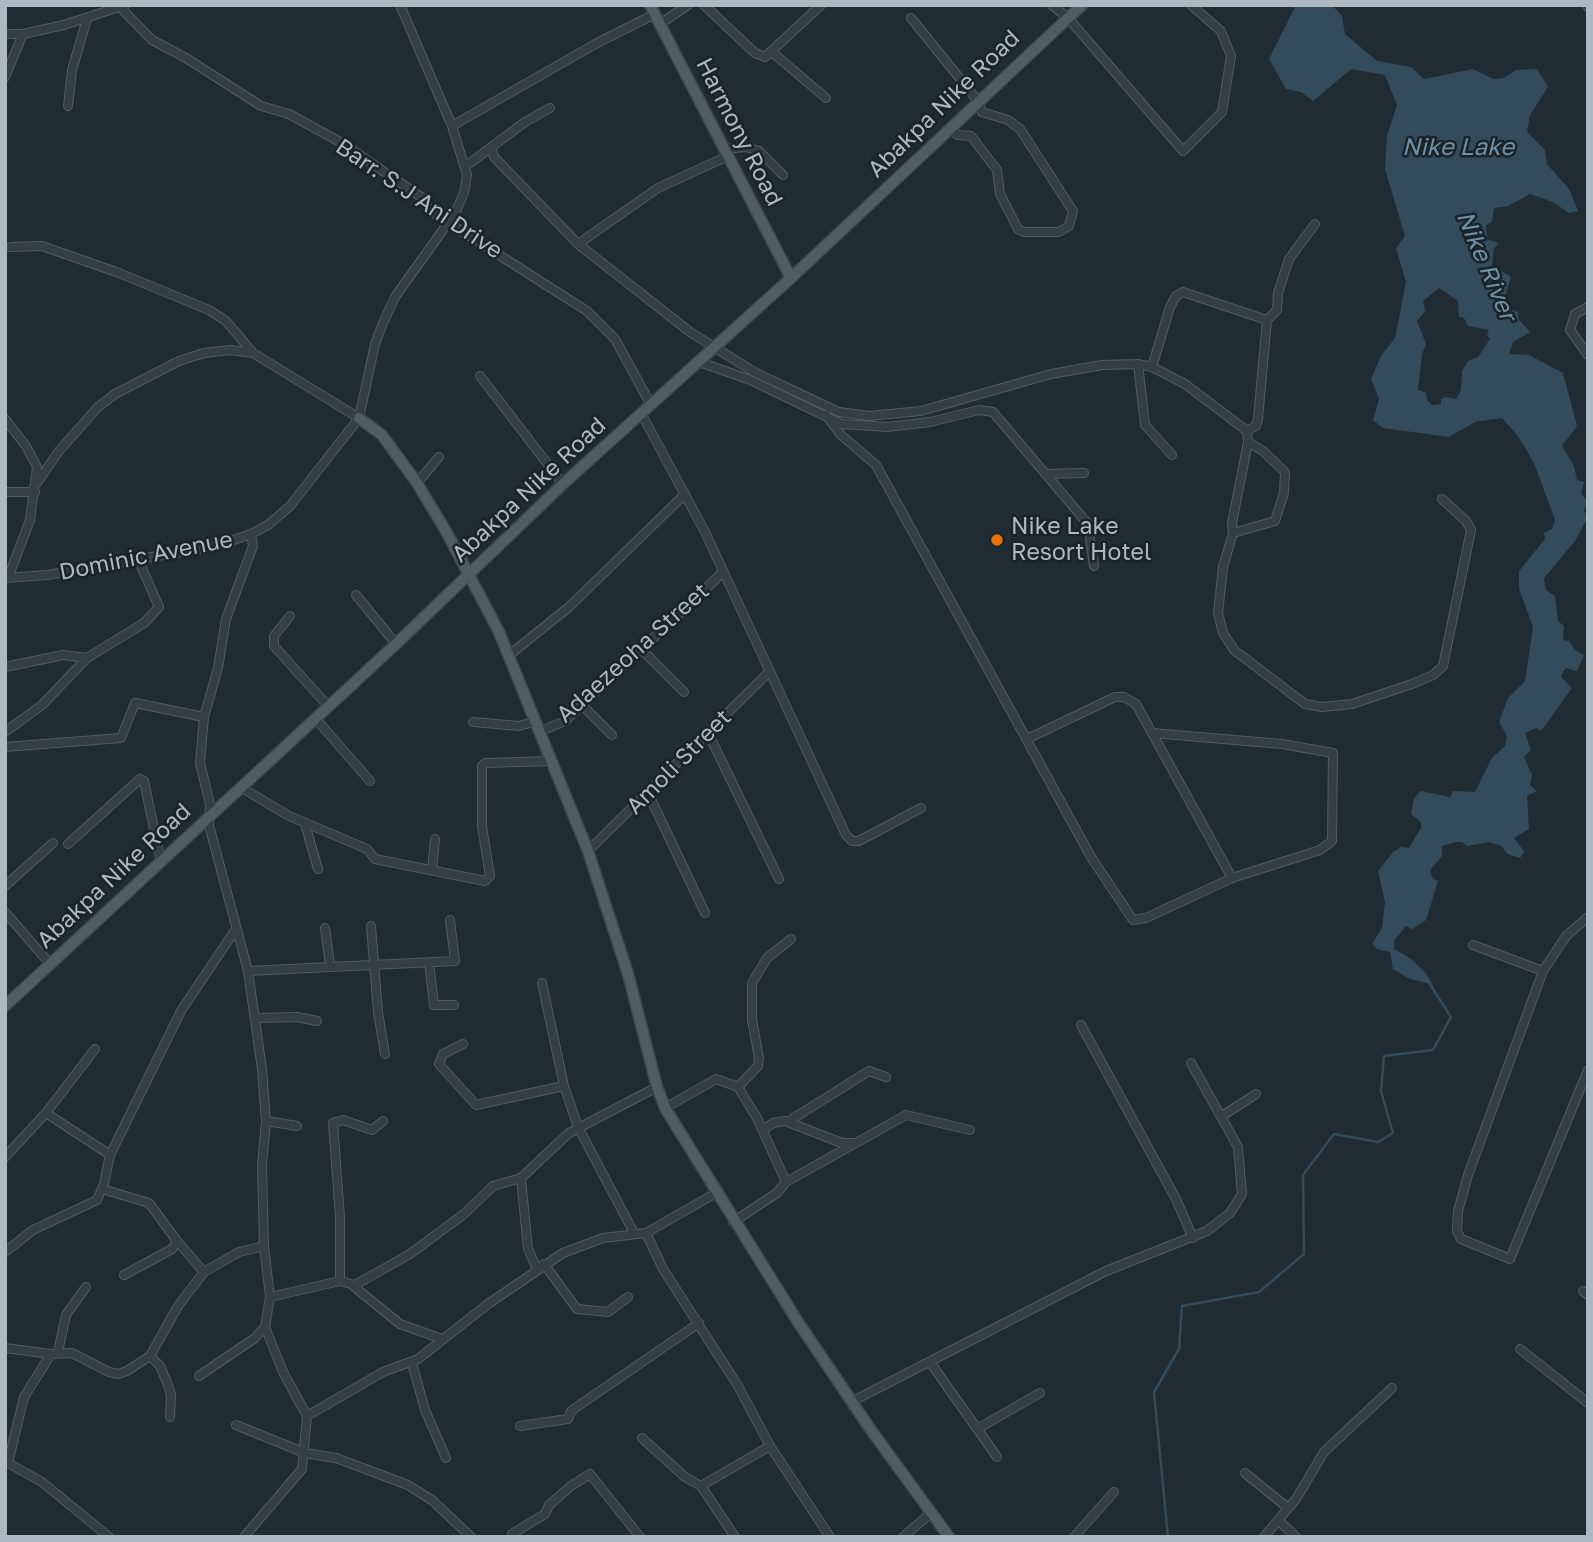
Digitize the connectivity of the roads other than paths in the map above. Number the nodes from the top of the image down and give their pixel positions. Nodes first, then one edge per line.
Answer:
1 (400, 5) edge
2 (688, 5) edge
3 (704, 5) edge
4 (820, 5) edge
5 (1052, 5) edge
6 (1082, 5) edge
7 (1191, 5) edge
8 (121, 6) edge
9 (655, 15) edge
10 (911, 18) dead end
11 (1068, 18) junction
12 (88, 19) junction
13 (5, 34) edge
14 (23, 34) junction
15 (773, 52) junction
16 (5, 77) edge
17 (826, 98) dead end
18 (978, 101) junction
19 (68, 106) dead end
20 (550, 108) dead end
21 (452, 127) junction
22 (949, 128) junction
23 (492, 150) junction
24 (726, 153) junction
25 (466, 166) junction
26 (783, 175) dead end
27 (449, 222) junction
28 (1315, 224) dead end
29 (578, 244) junction
30 (11, 247) dead end
31 (791, 278) junction
32 (1588, 307) edge
33 (1267, 320) junction
34 (713, 345) junction
35 (253, 353) junction
36 (1588, 355) edge
37 (1138, 364) junction
38 (1152, 367) junction
39 (480, 376) dead end
40 (651, 405) junction
41 (641, 414) junction
42 (826, 415) junction
43 (359, 418) junction
44 (5, 419) edge
45 (1247, 431) junction
46 (1248, 442) junction
47 (1172, 455) dead end
48 (439, 457) dead end
49 (1084, 473) dead end
50 (1046, 474) junction
51 (417, 483) junction
52 (563, 484) junction
53 (36, 487) junction
54 (5, 492) edge
55 (685, 494) junction
56 (1443, 499) dead end
57 (1233, 533) junction
58 (251, 534) junction
59 (138, 559) junction
60 (1094, 566) dead end
61 (722, 573) junction
62 (469, 576) junction
63 (7, 578) edge
64 (356, 595) dead end
65 (290, 616) dead end
66 (396, 644) junction
67 (640, 649) junction
68 (508, 656) junction
69 (87, 658) junction
70 (5, 667) edge
71 (769, 672) junction
72 (684, 692) dead end
73 (582, 705) junction
74 (328, 706) junction
75 (204, 717) junction
76 (315, 719) junction
77 (473, 722) dead end
78 (539, 726) junction
79 (5, 732) edge
80 (1152, 733) junction
81 (709, 734) junction
82 (612, 735) dead end
83 (1027, 739) junction
84 (5, 747) edge
85 (552, 761) junction
86 (370, 781) dead end
87 (242, 788) junction
88 (648, 793) junction
89 (921, 808) dead end
90 (210, 816) junction
91 (304, 824) junction
92 (435, 839) dead end
93 (53, 844) dead end
94 (68, 845) dead end
95 (589, 851) junction
96 (161, 862) junction
97 (318, 869) dead end
98 (432, 870) junction
99 (1232, 878) junction
100 (779, 879) dead end
101 (5, 886) edge
102 (5, 912) edge
103 (705, 913) dead end
104 (1588, 917) edge
105 (450, 920) dead end
106 (371, 926) dead end
107 (325, 928) dead end
108 (236, 929) junction
109 (791, 939) dead end
110 (1473, 945) dead end
111 (429, 962) junction
112 (50, 964) junction
113 (330, 965) junction
114 (375, 966) junction
115 (248, 971) junction
116 (1544, 971) junction
117 (542, 983) dead end
118 (454, 1005) dead end
119 (5, 1006) edge
120 (256, 1018) junction
121 (317, 1021) dead end
122 (1082, 1025) dead end
123 (463, 1044) dead end
124 (95, 1049) dead end
125 (385, 1054) dead end
126 (1191, 1063) dead end
127 (1588, 1070) edge
128 (886, 1077) dead end
129 (564, 1086) junction
130 (656, 1087) junction
131 (738, 1087) junction
132 (1256, 1094) dead end
133 (665, 1108) junction
134 (47, 1113) junction
135 (1222, 1116) junction
136 (266, 1121) junction
137 (383, 1121) dead end
138 (789, 1121) junction
139 (297, 1126) dead end
140 (578, 1127) junction
141 (762, 1130) junction
142 (970, 1130) dead end
143 (857, 1143) junction
144 (110, 1155) junction
145 (5, 1157) edge
146 (521, 1178) junction
147 (786, 1182) junction
148 (102, 1189) junction
149 (716, 1194) junction
150 (733, 1222) junction
151 (634, 1233) junction
152 (646, 1233) junction
153 (1193, 1238) junction
154 (177, 1241) junction
155 (264, 1246) junction
156 (5, 1252) edge
157 (540, 1267) junction
158 (204, 1272) junction
159 (124, 1275) dead end
160 (340, 1282) junction
161 (352, 1285) junction
162 (86, 1287) dead end
163 (270, 1297) junction
164 (628, 1297) dead end
165 (699, 1323) junction
166 (265, 1327) junction
167 (442, 1339) junction
168 (5, 1348) edge
169 (1520, 1349) dead end
170 (55, 1353) junction
171 (150, 1356) junction
172 (930, 1362) junction
173 (412, 1363) junction
174 (199, 1376) dead end
175 (1392, 1388) dead end
176 (1040, 1393) dead end
177 (851, 1402) junction
178 (1588, 1403) edge
179 (170, 1416) dead end
180 (307, 1416) junction
181 (236, 1425) dead end
182 (520, 1426) dead end
183 (977, 1429) junction
184 (642, 1438) dead end
185 (770, 1446) junction
186 (305, 1453) junction
187 (998, 1457) dead end
188 (446, 1458) dead end
189 (1245, 1473) dead end
190 (701, 1486) junction
191 (1114, 1492) dead end
192 (1288, 1508) junction
193 (931, 1513) junction
194 (1278, 1520) junction
195 (512, 1534) dead end
196 (109, 1537) edge
197 (244, 1537) edge
198 (471, 1537) edge
199 (640, 1537) edge
200 (734, 1537) edge
201 (831, 1537) edge
202 (903, 1537) edge
203 (949, 1537) edge
204 (1074, 1537) edge
205 (1264, 1537) edge
206 (1296, 1537) edge

1 - 21 street
2 - 9 street
3 - 15 street
4 - 15 street
5 - 11 street
6 - 11 main road, Abakpa Nike Road
7 - 11 street
8 - 12 street
8 - 27 street, Barr. S.J Ani Drive
9 - 21 street
9 - 24 main road, Harmony Road
10 - 18 street
11 - 18 main road, Abakpa Nike Road
12 - 14 street
12 - 19 street
13 - 14 street
14 - 16 street
15 - 17 street
18 - 22 main road, Abakpa Nike Road
18 - 22 street
20 - 23 street
21 - 25 street
22 - 31 main road, Abakpa Nike Road
23 - 25 street
23 - 29 street
24 - 26 street
24 - 29 street
24 - 31 main road, Harmony Road
25 - 27 street
27 - 40 street, Barr. S.J Ani Drive
27 - 43 street
28 - 33 street
29 - 34 street
30 - 35 street
31 - 34 main road, Abakpa Nike Road
32 - 36 street
33 - 38 street
33 - 45 street
34 - 37 street
34 - 40 main road, Abakpa Nike Road
35 - 43 street
35 - 53 street
37 - 38 street
37 - 47 street
38 - 45 street
39 - 52 street
40 - 41 main road, Abakpa Nike Road
41 - 42 street
41 - 52 main road, Abakpa Nike Road
41 - 55 street
42 - 50 street
42 - 83 street
43 - 51 main road
43 - 58 street, Dominic Avenue
44 - 53 street
45 - 46 street
46 - 57 street
46 - 57 street
48 - 51 street
49 - 50 street
50 - 60 street
51 - 62 main road
52 - 62 main road, Abakpa Nike Road
53 - 54 street
53 - 63 street
55 - 61 street
55 - 68 street
56 - 57 street
58 - 59 street, Dominic Avenue
58 - 75 street
59 - 63 street, Dominic Avenue
59 - 69 street
61 - 67 street, Adaezeoha Street
61 - 71 street
62 - 66 main road, Abakpa Nike Road
62 - 68 main road
64 - 66 street
65 - 74 street
66 - 74 main road, Abakpa Nike Road
67 - 72 street
67 - 73 street, Adaezeoha Street
68 - 78 main road
69 - 70 street
69 - 79 street
71 - 81 street, Amoli Street
71 - 89 street
73 - 78 street, Adaezeoha Street
73 - 82 street
74 - 76 main road, Abakpa Nike Road
75 - 84 street
75 - 90 street
76 - 86 street
76 - 87 main road, Abakpa Nike Road
77 - 78 street
78 - 85 main road
80 - 83 street
80 - 99 street
80 - 99 street
81 - 88 street, Amoli Street
81 - 100 street
83 - 99 street
85 - 95 main road
85 - 98 street
87 - 90 main road, Abakpa Nike Road
87 - 91 street
88 - 95 street, Amoli Street
88 - 103 street
90 - 96 main road, Abakpa Nike Road
90 - 108 street
91 - 97 street
91 - 98 street
92 - 98 street
93 - 101 street
94 - 96 street
95 - 130 main road
96 - 112 main road, Abakpa Nike Road
102 - 112 street
104 - 116 street
105 - 111 street
106 - 114 street
107 - 113 street
108 - 115 street
108 - 144 street
109 - 131 street
110 - 116 street
111 - 114 street
111 - 118 street
112 - 119 main road, Abakpa Nike Road
113 - 114 street
113 - 115 street
114 - 125 street
115 - 120 street
116 - 127 street
117 - 129 street
120 - 121 street
120 - 136 street
122 - 153 street
123 - 129 street
124 - 134 street
126 - 135 street
128 - 138 street
129 - 140 street
130 - 133 main road
130 - 140 street
131 - 133 street
131 - 141 street
132 - 135 street
133 - 149 main road
134 - 144 street
134 - 145 street
135 - 153 street
136 - 139 street
136 - 155 street
137 - 160 street
138 - 141 street
138 - 143 street
140 - 146 street
140 - 151 street
141 - 147 street
142 - 143 street
143 - 147 street
144 - 148 street
146 - 157 street
146 - 161 street
147 - 150 street
148 - 154 street
148 - 156 street
149 - 150 main road
149 - 152 street
150 - 177 main road
151 - 152 street
151 - 157 street
152 - 165 street
153 - 172 street
154 - 158 street
154 - 159 street
155 - 158 street
155 - 163 street
157 - 164 street
157 - 167 street
158 - 171 street
160 - 161 street
160 - 163 street
161 - 167 street
162 - 170 street
163 - 166 street
165 - 182 street
165 - 185 street
166 - 174 street
166 - 180 street
167 - 173 street
168 - 170 street
169 - 178 street
170 - 171 street
170 - 196 street
171 - 179 street
172 - 177 street
172 - 183 street
173 - 180 street
173 - 188 street
175 - 192 street
176 - 183 street
177 - 193 main road
180 - 186 street
181 - 186 street
183 - 187 street
184 - 190 street
185 - 190 street
185 - 201 street
186 - 197 street
186 - 198 street
189 - 192 street
190 - 200 street
191 - 204 street
192 - 194 street
193 - 202 street
193 - 203 main road
194 - 205 street
194 - 206 street
195 - 199 street

